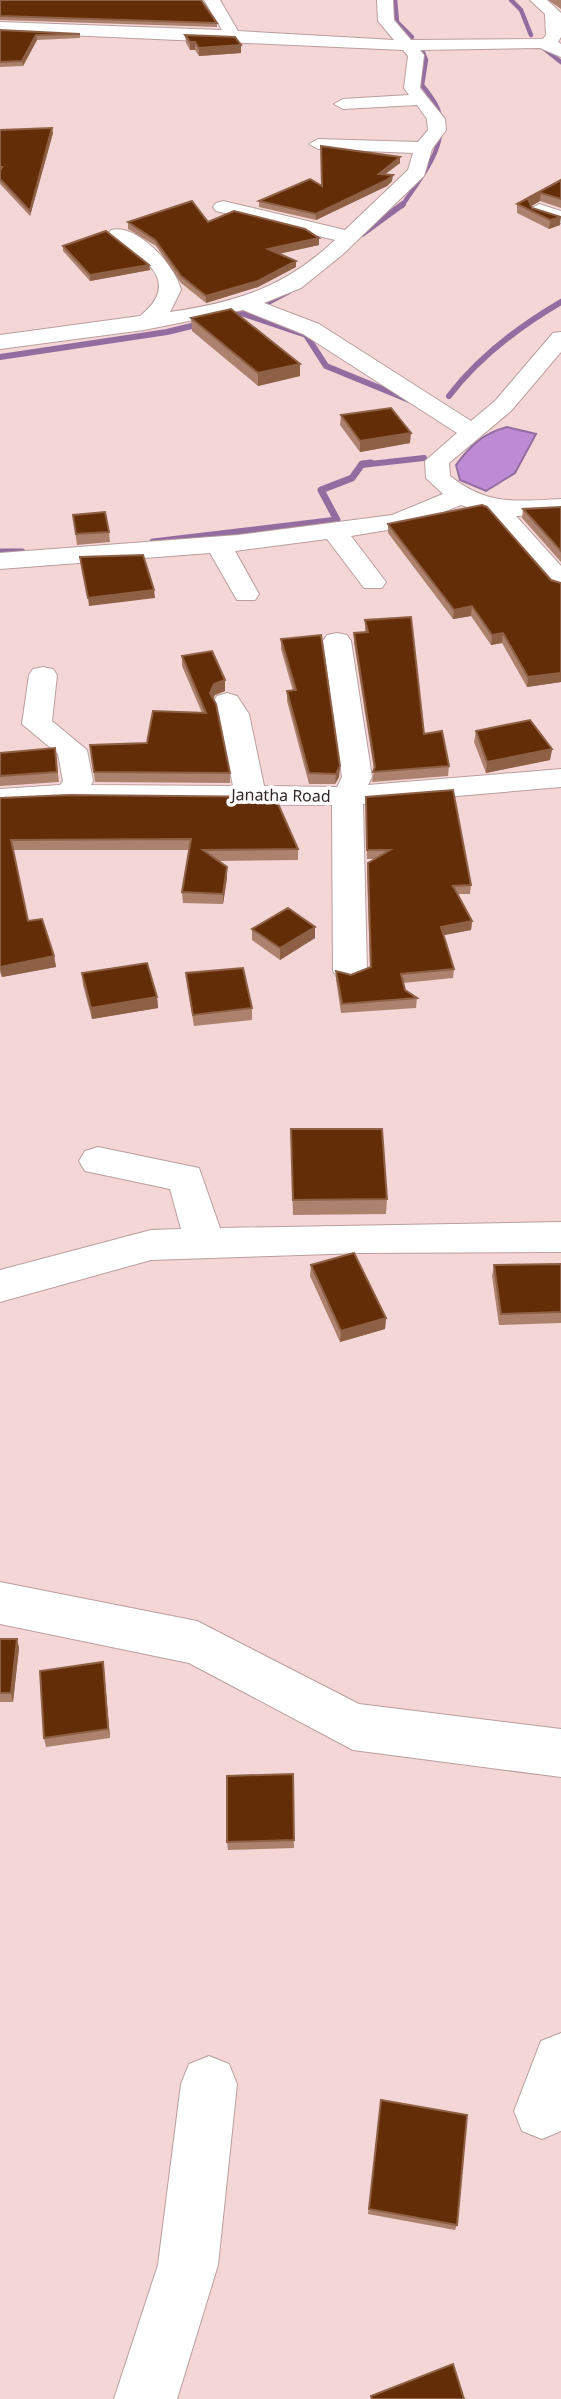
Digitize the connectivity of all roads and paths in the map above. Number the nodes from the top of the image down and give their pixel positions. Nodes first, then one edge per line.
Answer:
1 (212, 0) edge
2 (386, 0) edge
3 (538, 0) edge
4 (134, 11) edge
5 (0, 27) edge
6 (141, 33) junction
7 (233, 35) junction
8 (405, 45) junction
9 (554, 48) edge
10 (420, 100) junction
11 (343, 104) dead end
12 (318, 144) dead end
13 (423, 148) junction
14 (223, 207) dead end
15 (539, 210) edge
16 (561, 217) edge
17 (118, 233) dead end
18 (349, 237) junction
19 (245, 303) junction
20 (144, 324) junction
21 (561, 338) edge
22 (0, 342) edge
23 (472, 432) junction
24 (460, 496) junction
25 (561, 506) edge
26 (497, 509) junction
27 (334, 530) junction
28 (218, 544) junction
29 (0, 561) edge
30 (373, 582) dead end
31 (561, 582) edge
32 (246, 594) dead end
33 (337, 641) dead end
34 (43, 675) dead end
35 (227, 702) dead end
36 (561, 778) edge
37 (250, 793) junction
38 (70, 794) junction
39 (347, 796) junction
40 (0, 798) edge
41 (350, 971) dead end
42 (99, 1161) dead end
43 (561, 1237) edge
44 (205, 1244) junction
45 (0, 1286) edge
46 (0, 1604) edge
47 (561, 1753) edge
48 (561, 2061) edge
49 (209, 2084) dead end
50 (542, 2111) dead end
51 (145, 2399) edge

1 - 7 street
2 - 8 street
3 - 9 street
4 - 6 street
5 - 6 street
6 - 7 street
7 - 8 street
8 - 9 street
8 - 10 street
10 - 11 street
10 - 13 street
12 - 13 street
13 - 18 street
14 - 18 street
15 - 16 street
17 - 20 street
18 - 19 street
19 - 20 street
19 - 23 street
20 - 22 street
21 - 23 street
23 - 24 street
24 - 26 street
24 - 27 street
25 - 26 street
26 - 31 street
27 - 28 street
27 - 30 street
28 - 29 street
28 - 32 street
33 - 39 street
34 - 38 street
35 - 37 street
36 - 39 street, Janatha Road
37 - 38 street, Janatha Road
37 - 39 street, Janatha Road
38 - 40 street, Janatha Road
39 - 41 street
42 - 44 street
43 - 44 street
44 - 45 street
46 - 47 street
48 - 50 street
49 - 51 street

